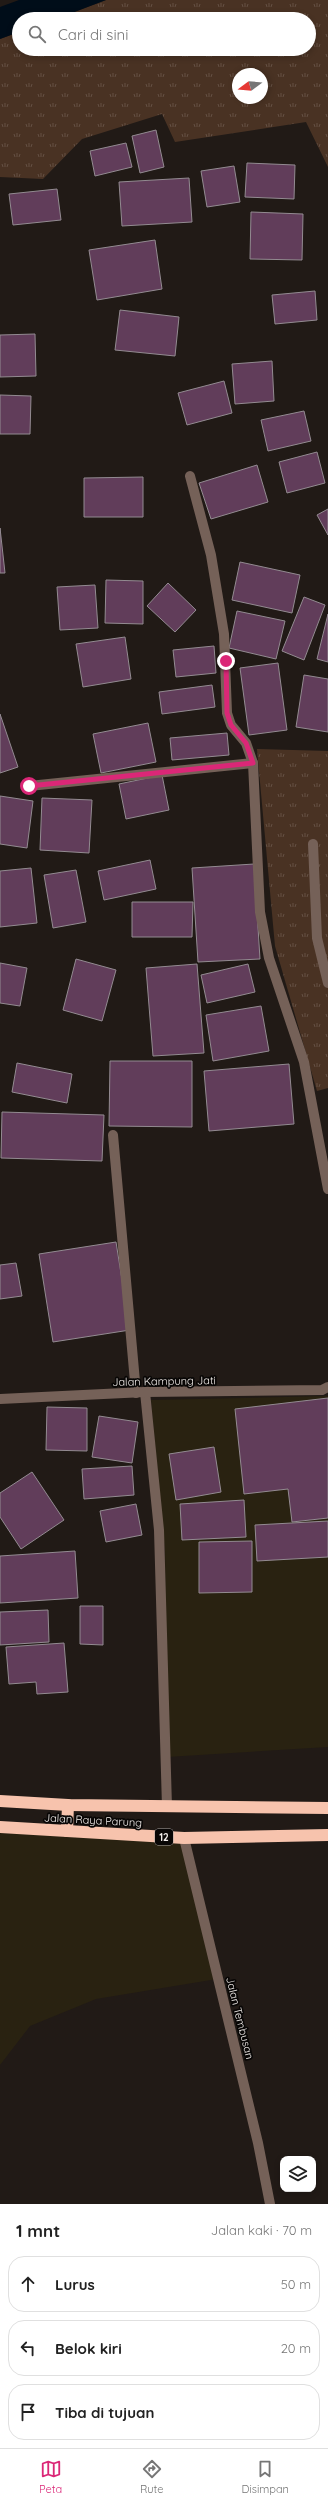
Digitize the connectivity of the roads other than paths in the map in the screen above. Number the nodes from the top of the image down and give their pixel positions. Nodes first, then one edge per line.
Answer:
1 (190, 476) dead end
2 (253, 763) junction
3 (29, 786) dead end
4 (313, 844) dead end
5 (328, 984) edge
6 (113, 1135) dead end
7 (328, 1189) edge
8 (328, 1387) edge
9 (141, 1392) junction
10 (0, 1399) edge
11 (0, 1801) edge
12 (68, 1805) junction
13 (167, 1807) junction
14 (328, 1808) edge
15 (0, 1827) edge
16 (67, 1831) junction
17 (328, 1835) edge
18 (184, 1838) junction
19 (270, 2204) edge

1 - 2 street
2 - 3 street
2 - 7 street
4 - 5 street
6 - 9 street
8 - 9 street, Jalan Kampung Jati
9 - 10 street, Jalan Kampung Jati
9 - 13 street
11 - 12 highway, Jalan Raya Parung
12 - 13 highway, Jalan Raya Parung
12 - 16 highway
13 - 14 highway, Jalan Raya Parung
15 - 16 highway, Jalan Raya Parung / 12
16 - 18 highway, Jalan Raya Parung / 12
17 - 18 highway, Jalan Raya Parung / 12
18 - 19 street, Jalan Tembusan

